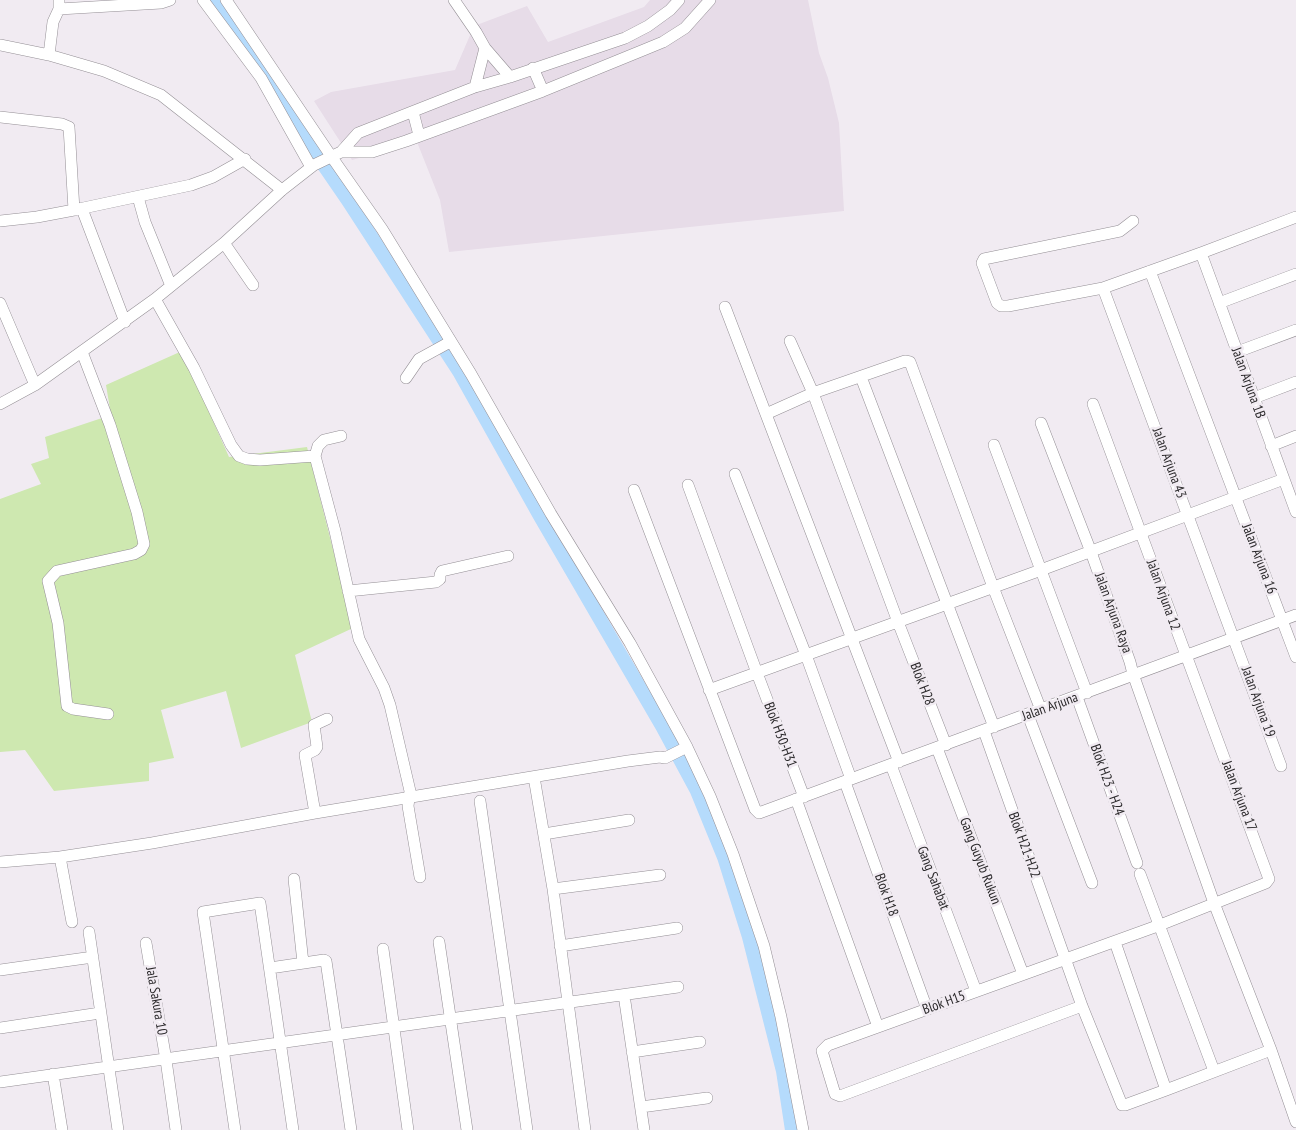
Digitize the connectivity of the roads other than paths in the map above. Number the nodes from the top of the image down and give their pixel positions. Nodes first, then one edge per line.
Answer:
1 (170, 0) edge
2 (203, 0) edge
3 (226, 0) edge
4 (454, 0) edge
5 (679, 0) edge
6 (710, 0) edge
7 (59, 4) edge
8 (0, 45) edge
9 (485, 48) junction
10 (49, 55) junction
11 (533, 68) junction
12 (510, 77) junction
13 (475, 87) junction
14 (543, 91) junction
15 (412, 112) junction
16 (0, 117) edge
17 (419, 135) junction
18 (332, 155) junction
19 (243, 160) junction
20 (313, 166) junction
21 (282, 190) junction
22 (138, 197) junction
23 (78, 209) junction
24 (1296, 217) edge
25 (0, 221) edge
26 (1133, 221) dead end
27 (224, 243) junction
28 (1200, 253) junction
29 (1150, 271) junction
30 (1296, 274) edge
31 (253, 284) dead end
32 (171, 286) junction
33 (1103, 288) junction
34 (156, 299) junction
35 (0, 302) edge
36 (1219, 303) junction
37 (725, 307) dead end
38 (124, 322) junction
39 (1296, 330) edge
40 (790, 341) dead end
41 (449, 343) junction
42 (82, 352) junction
43 (1237, 352) junction
44 (861, 377) junction
45 (406, 378) dead end
46 (1296, 382) edge
47 (35, 385) junction
48 (814, 393) junction
49 (1254, 398) junction
50 (0, 404) edge
51 (1093, 404) dead end
52 (766, 414) junction
53 (1041, 423) dead end
54 (341, 436) dead end
55 (1296, 436) edge
56 (994, 445) dead end
57 (1271, 446) junction
58 (316, 456) junction
59 (735, 474) dead end
60 (1284, 479) junction
61 (688, 485) dead end
62 (634, 490) dead end
63 (1236, 498) junction
64 (1295, 507) edge
65 (1188, 515) junction
66 (1140, 533) junction
67 (1090, 552) junction
68 (508, 556) dead end
69 (1041, 570) junction
70 (993, 588) junction
71 (348, 591) junction
72 (947, 604) junction
73 (1296, 616) edge
74 (1282, 621) junction
75 (898, 622) junction
76 (853, 639) junction
77 (1234, 639) junction
78 (806, 655) junction
79 (1186, 656) junction
80 (1296, 657) edge
81 (756, 673) junction
82 (1133, 674) junction
83 (709, 690) junction
84 (1082, 695) junction
85 (1040, 710) junction
86 (108, 714) dead end
87 (1028, 715) junction
88 (327, 718) dead end
89 (989, 729) junction
90 (941, 746) junction
91 (684, 749) junction
92 (895, 763) junction
93 (1281, 766) dead end
94 (534, 777) junction
95 (848, 780) junction
96 (410, 798) junction
97 (800, 798) junction
98 (480, 801) dead end
99 (315, 813) junction
100 (629, 820) dead end
101 (544, 834) junction
102 (60, 857) junction
103 (0, 862) edge
104 (660, 875) dead end
105 (420, 877) dead end
106 (294, 879) dead end
107 (1092, 883) dead end
108 (553, 889) junction
109 (1214, 903) junction
110 (72, 922) dead end
111 (1160, 925) junction
112 (676, 928) dead end
113 (89, 932) dead end
114 (440, 942) dead end
115 (1115, 942) junction
116 (146, 943) dead end
117 (560, 946) junction
118 (383, 948) dead end
119 (92, 957) junction
120 (1065, 958) junction
121 (303, 963) junction
122 (270, 968) junction
123 (0, 970) edge
124 (1023, 974) junction
125 (678, 987) dead end
126 (976, 991) junction
127 (624, 995) junction
128 (567, 1002) junction
129 (1082, 1006) junction
130 (927, 1009) junction
131 (510, 1010) junction
132 (100, 1014) junction
133 (451, 1019) junction
134 (393, 1027) junction
135 (0, 1028) edge
136 (878, 1028) junction
137 (337, 1035) junction
138 (700, 1042) dead end
139 (282, 1044) junction
140 (1271, 1050) junction
141 (224, 1051) junction
142 (632, 1052) junction
143 (166, 1060) junction
144 (108, 1066) junction
145 (1214, 1071) junction
146 (53, 1074) junction
147 (0, 1082) edge
148 (1166, 1090) junction
149 (707, 1098) dead end
150 (641, 1107) junction
151 (1296, 1122) edge
152 (1296, 1128) edge
153 (62, 1130) edge
154 (118, 1130) edge
155 (176, 1130) edge
156 (236, 1130) edge
157 (293, 1130) edge
158 (351, 1130) edge
159 (408, 1130) edge
160 (467, 1130) edge
161 (528, 1130) edge
162 (585, 1130) edge
163 (644, 1130) edge
164 (803, 1130) edge
165 (1291, 1130) edge

1 - 7 street
2 - 20 street
3 - 18 street
4 - 9 street
5 - 11 street
6 - 14 street
7 - 10 street
8 - 10 street
9 - 12 street
9 - 13 street
10 - 19 street
11 - 12 street
11 - 14 street
12 - 13 street
13 - 15 street
14 - 17 street
15 - 17 street
15 - 18 street
16 - 23 street
17 - 18 street
18 - 20 street
18 - 41 street
19 - 21 street
19 - 22 street
20 - 21 street
21 - 27 street
22 - 23 street
22 - 32 street
23 - 25 street
23 - 38 street
24 - 28 street
26 - 33 street
27 - 31 street
27 - 32 street
28 - 29 street
28 - 36 street, Jalan Arjuna 1B
29 - 33 street
29 - 63 street, Jalan Arjuna 16
30 - 36 street
32 - 34 street
33 - 65 street, Jalan Arjuna 43
34 - 38 street
34 - 58 street
35 - 47 street
36 - 43 street, Jalan Arjuna 1B
37 - 52 street, Gang Sahabat
38 - 42 street
39 - 43 street
40 - 48 street, Blok H28
41 - 45 street
41 - 91 street
42 - 47 street
42 - 86 street
43 - 49 street, Jalan Arjuna 1B
44 - 48 street
44 - 70 street
44 - 72 street, Blok H21-H22
46 - 49 street
47 - 50 street
48 - 52 street
48 - 75 street, Blok H28
49 - 57 street, Jalan Arjuna 1B
51 - 66 street, Jalan Arjuna 12
52 - 76 street, Gang Sahabat
53 - 67 street, Jalan Arjuna Raya
54 - 58 street
55 - 57 street
56 - 69 street, Blok H23 - H24
57 - 60 street, Jalan Arjuna 1B
58 - 71 street
59 - 78 street, Blok H18
60 - 63 street
60 - 64 street, Jalan Arjuna 1B
61 - 81 street, Blok H30-H31
62 - 83 street
63 - 65 street
63 - 74 street, Jalan Arjuna 16
65 - 66 street
65 - 77 street, Jalan Arjuna 43
66 - 67 street
66 - 79 street, Jalan Arjuna 12
67 - 69 street
67 - 82 street, Jalan Arjuna Raya
68 - 71 street
69 - 70 street
69 - 84 street, Blok H23 - H24
70 - 72 street
70 - 85 street
71 - 96 street
72 - 75 street
72 - 89 street, Blok H21-H22
73 - 74 street, Jalan Arjuna
74 - 77 street, Jalan Arjuna
74 - 80 street, Jalan Arjuna 16
75 - 76 street
75 - 90 street, Blok H28
76 - 78 street
76 - 92 street, Gang Sahabat
77 - 79 street, Jalan Arjuna
77 - 93 street, Jalan Arjuna 19
78 - 81 street
78 - 95 street, Blok H18
79 - 82 street, Jalan Arjuna
79 - 109 street, Jalan Arjuna 17
81 - 83 street
81 - 97 street, Blok H30-H31
82 - 84 street, Jalan Arjuna
82 - 109 street, Jalan Arjuna Raya
83 - 97 street, Jalan Arjuna
84 - 85 street, Jalan Arjuna
84 - 111 street, Blok H23 - H24
85 - 87 street, Jalan Arjuna
87 - 89 street, Jalan Arjuna
87 - 107 street
88 - 99 street
89 - 90 street, Jalan Arjuna
89 - 120 street, Blok H21-H22
90 - 92 street, Jalan Arjuna
90 - 124 street, Gang Guyub Rukun
91 - 94 street
91 - 164 street
92 - 95 street, Jalan Arjuna
92 - 126 street, Gang Sahabat
94 - 96 street
94 - 101 street
95 - 97 street, Jalan Arjuna
95 - 130 street, Blok H18
96 - 99 street
96 - 105 street
97 - 136 street, Blok H30-H31
98 - 131 street
99 - 102 street
100 - 101 street
101 - 108 street
102 - 103 street
102 - 110 street
104 - 108 street
106 - 121 street
108 - 117 street
109 - 111 street, Blok H15
109 - 140 street, Jalan Arjuna Raya
111 - 115 street, Blok H15
111 - 145 street, Blok H23 - H24
112 - 117 street
113 - 119 street
114 - 133 street
115 - 120 street, Blok H15
115 - 148 street
116 - 143 street, Jala Sakura 10
117 - 128 street
118 - 134 street
119 - 123 street
119 - 132 street
120 - 124 street, Blok H15
120 - 129 street, Blok H21-H22
121 - 122 street
121 - 137 street
122 - 139 street
122 - 141 street
124 - 126 street, Blok H15
125 - 127 street
126 - 130 street, Blok H15
127 - 128 street
127 - 142 street
128 - 131 street
128 - 162 street
129 - 136 street, Blok H15
129 - 148 street, Blok H21-H22
130 - 136 street, Blok H15
131 - 133 street
131 - 161 street
132 - 135 street
132 - 144 street
133 - 134 street
133 - 160 street
134 - 137 street
134 - 159 street
137 - 139 street
137 - 158 street
138 - 142 street
139 - 141 street
139 - 157 street
140 - 145 street
140 - 151 street, Jalan Arjuna Raya
141 - 143 street
141 - 156 street
142 - 150 street
143 - 144 street
143 - 155 street, Jala Sakura 10
144 - 146 street
144 - 154 street
145 - 148 street
146 - 147 street
146 - 153 street
149 - 150 street
150 - 163 street
152 - 165 street

